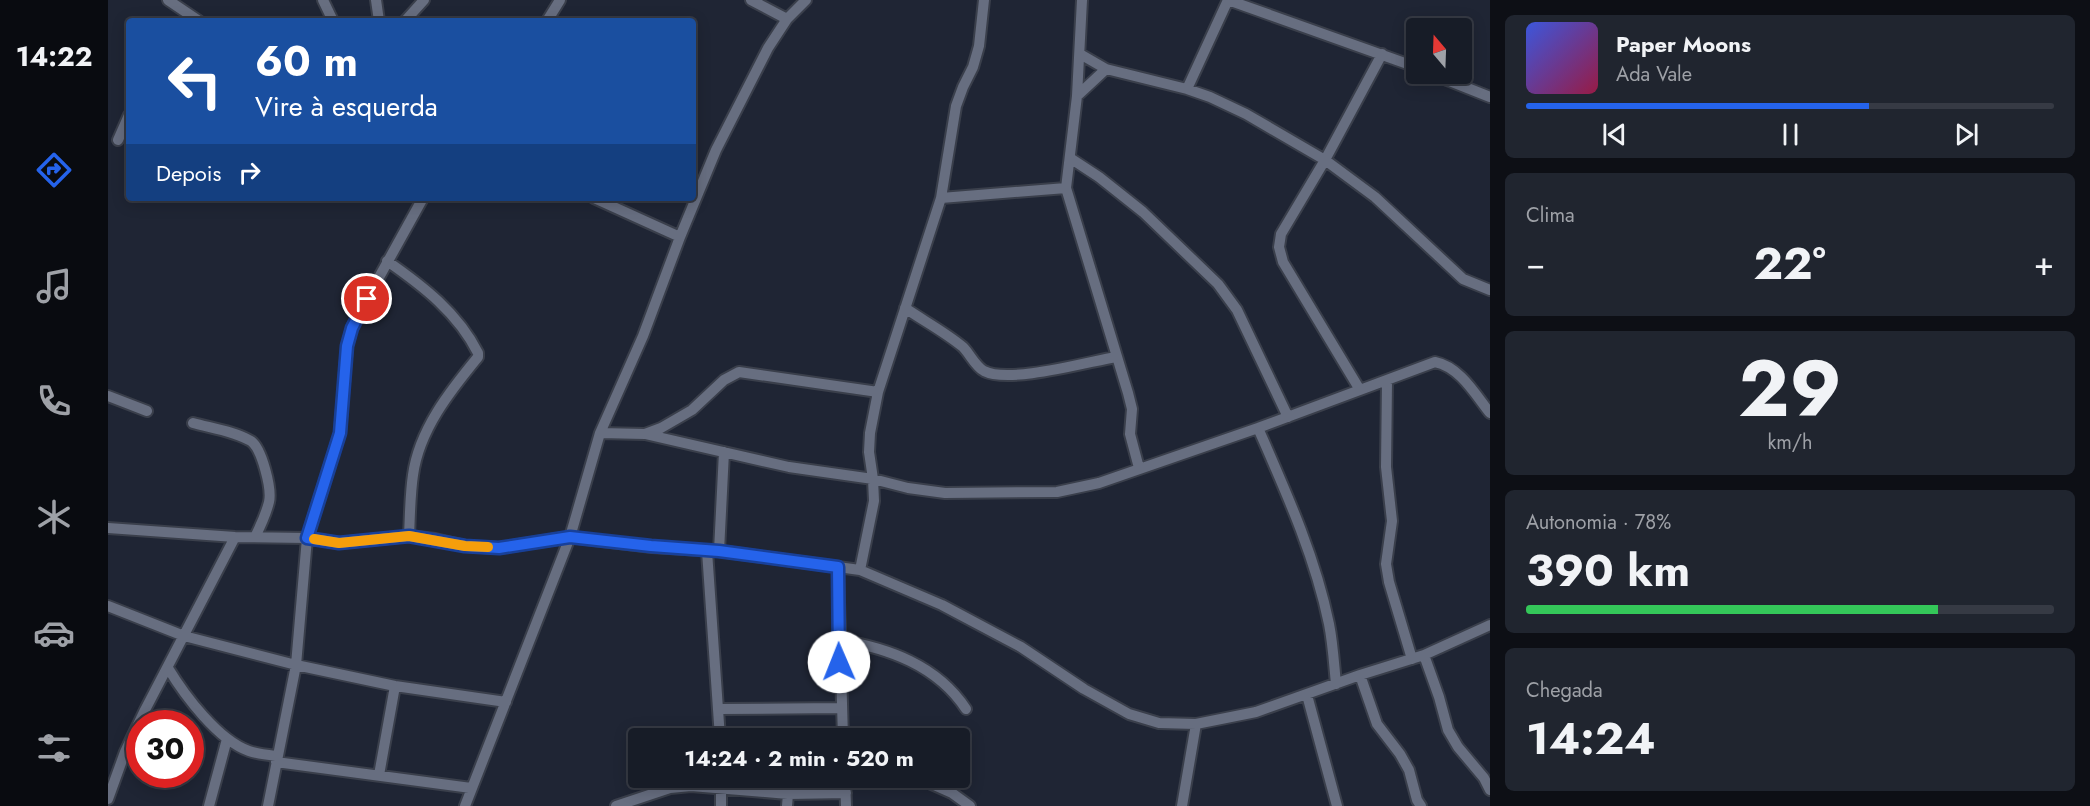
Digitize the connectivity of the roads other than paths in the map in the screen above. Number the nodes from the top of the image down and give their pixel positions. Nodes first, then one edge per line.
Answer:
1 (168, 0) edge
2 (323, 0) edge
3 (376, 0) edge
4 (424, 0) edge
5 (560, 0) edge
6 (751, 0) edge
7 (806, 0) edge
8 (984, 0) edge
9 (1082, 0) edge
10 (195, 18) edge
11 (332, 18) edge
12 (379, 18) edge
13 (408, 18) edge
14 (549, 18) edge
15 (787, 19) junction
16 (1080, 54) junction
17 (1382, 54) junction
18 (1406, 63) edge
19 (1106, 69) junction
20 (1458, 84) edge
21 (1187, 89) junction
22 (1077, 96) junction
23 (1490, 96) edge
24 (126, 122) edge
25 (118, 141) dead end
26 (1070, 158) junction
27 (1325, 160) junction
28 (1066, 188) junction
29 (696, 198) edge
30 (941, 198) junction
31 (421, 201) edge
32 (601, 201) edge
33 (695, 201) edge
34 (680, 237) junction
35 (387, 261) junction
36 (1490, 290) edge
37 (905, 308) junction
38 (1116, 357) junction
39 (1387, 381) junction
40 (1360, 390) junction
41 (878, 392) junction
42 (108, 396) edge
43 (147, 411) dead end
44 (1490, 413) edge
45 (1288, 417) junction
46 (193, 423) dead end
47 (1258, 428) junction
48 (600, 433) junction
49 (645, 434) junction
50 (724, 452) junction
51 (1139, 468) junction
52 (873, 479) junction
53 (108, 528) edge
54 (409, 536) junction
55 (235, 537) junction
56 (255, 537) junction
57 (570, 537) junction
58 (307, 538) junction
59 (707, 551) junction
60 (719, 551) junction
61 (838, 567) junction
62 (860, 570) junction
63 (110, 609) edge
64 (1490, 625) edge
65 (184, 636) junction
66 (839, 640) junction
67 (1424, 655) junction
68 (1412, 658) junction
69 (296, 665) junction
70 (168, 668) junction
71 (1360, 675) junction
72 (1336, 684) junction
73 (395, 686) junction
74 (1307, 695) junction
75 (506, 702) junction
76 (841, 708) junction
77 (719, 709) junction
78 (966, 709) dead end
79 (1196, 724) junction
80 (720, 728) edge
81 (842, 728) edge
82 (227, 739) junction
83 (276, 759) junction
84 (379, 775) junction
85 (471, 788) junction
86 (670, 788) edge
87 (721, 788) edge
88 (751, 788) edge
89 (846, 788) edge
90 (941, 788) edge
91 (1490, 790) edge
92 (846, 793) junction
93 (788, 794) junction
94 (108, 799) edge
95 (209, 806) edge
96 (268, 806) edge
97 (465, 806) edge
98 (616, 806) edge
99 (721, 806) edge
100 (787, 806) edge
101 (846, 806) edge
102 (970, 806) edge
103 (1182, 806) edge
104 (1337, 806) edge
105 (1421, 806) edge

1 - 10 street
2 - 11 street
3 - 12 street
4 - 13 street
5 - 14 street
6 - 15 street
7 - 15 street
8 - 30 street
9 - 16 street
15 - 29 street
16 - 19 street
16 - 22 street
17 - 18 street
17 - 21 street
17 - 27 street
19 - 21 street
19 - 22 street
20 - 23 street
21 - 27 street
22 - 26 street
24 - 25 street
26 - 28 street
26 - 45 street
27 - 36 street
27 - 40 street
28 - 30 street
28 - 38 street
30 - 37 street
31 - 35 street
32 - 34 street
33 - 34 street
34 - 48 street
35 - 54 street
35 - 58 street
37 - 38 street
37 - 41 street
38 - 51 street
39 - 40 street
39 - 44 street
39 - 68 street
40 - 45 street
41 - 49 street
41 - 52 street
42 - 43 street
45 - 47 street
46 - 56 street
47 - 51 street
47 - 72 street
48 - 49 street
48 - 57 street
49 - 50 street
50 - 52 street
50 - 60 street
51 - 52 street
52 - 62 street
53 - 55 street
54 - 57 street
54 - 58 street
55 - 56 street
55 - 65 street
56 - 58 street
57 - 59 street
57 - 75 street
58 - 69 street
59 - 60 street
59 - 77 street
60 - 61 street
61 - 62 street
61 - 66 street
62 - 79 street
63 - 65 street
64 - 67 street
65 - 69 street
65 - 70 street
66 - 76 street
66 - 78 street
67 - 68 street
67 - 91 street
68 - 71 street
69 - 73 street
69 - 83 street
70 - 82 street
70 - 94 street
71 - 72 street
71 - 105 street
72 - 74 street
73 - 75 street
73 - 84 street
74 - 79 street
74 - 104 street
75 - 85 street
76 - 77 street
76 - 81 street
77 - 80 street
79 - 103 street
82 - 83 street
82 - 95 street
83 - 84 street
83 - 96 street
84 - 85 street
85 - 97 street
86 - 98 street
87 - 99 street
88 - 93 street
89 - 92 street
90 - 102 street
92 - 93 street
92 - 101 street
93 - 100 street

